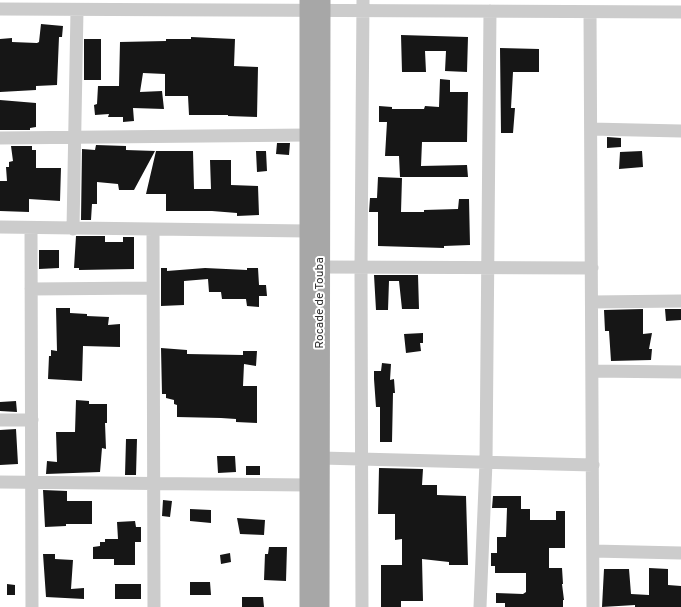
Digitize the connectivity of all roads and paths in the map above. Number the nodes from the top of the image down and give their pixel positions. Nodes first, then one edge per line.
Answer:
1 (122, 5) edge
2 (315, 5) edge
3 (363, 5) edge
4 (617, 6) edge
5 (0, 9) edge
6 (77, 10) junction
7 (490, 11) junction
8 (590, 12) junction
9 (681, 12) edge
10 (591, 129) junction
11 (681, 131) edge
12 (308, 136) junction
13 (75, 137) junction
14 (0, 138) edge
15 (0, 227) edge
16 (31, 228) junction
17 (73, 229) junction
18 (153, 230) junction
19 (307, 231) junction
20 (321, 267) junction
21 (361, 267) junction
22 (487, 268) junction
23 (592, 268) junction
24 (153, 288) junction
25 (31, 290) junction
26 (681, 301) edge
27 (592, 302) junction
28 (592, 371) junction
29 (681, 372) edge
30 (0, 420) edge
31 (32, 420) junction
32 (321, 458) junction
33 (361, 459) junction
34 (486, 462) junction
35 (593, 465) junction
36 (0, 482) edge
37 (32, 483) junction
38 (154, 485) junction
39 (308, 485) junction
40 (593, 551) junction
41 (681, 552) edge
42 (32, 607) edge
43 (154, 607) edge
44 (308, 607) edge
45 (321, 607) edge
46 (362, 607) edge
47 (480, 607) edge
48 (593, 607) edge

1 - 2 street
1 - 6 street
2 - 3 street
2 - 12 main road, Rocade de Touba
2 - 20 main road, Rocade de Touba
3 - 7 street
3 - 21 street
4 - 8 street
4 - 9 street
5 - 6 street
6 - 13 street
7 - 8 street
7 - 22 street
8 - 10 street
10 - 11 street
10 - 23 street
12 - 13 street
12 - 19 main road, Rocade de Touba
13 - 14 street
13 - 17 street
15 - 16 street
16 - 17 street
16 - 25 street
17 - 18 street
18 - 19 street
18 - 24 street
19 - 39 main road, Rocade de Touba
20 - 21 street
20 - 32 main road, Rocade de Touba
21 - 22 street
21 - 33 street
22 - 23 street
22 - 34 street
23 - 27 street
24 - 25 street
24 - 38 street
25 - 31 street
26 - 27 street
27 - 28 street
28 - 29 street
28 - 35 street
30 - 31 street
31 - 37 street
32 - 33 street
32 - 45 main road, Rocade de Touba
33 - 34 street
33 - 46 street
34 - 35 street
34 - 47 street
35 - 40 street
36 - 37 street
37 - 38 street
37 - 42 street
38 - 39 street
38 - 43 street
39 - 44 main road, Rocade de Touba
40 - 41 street
40 - 48 street

